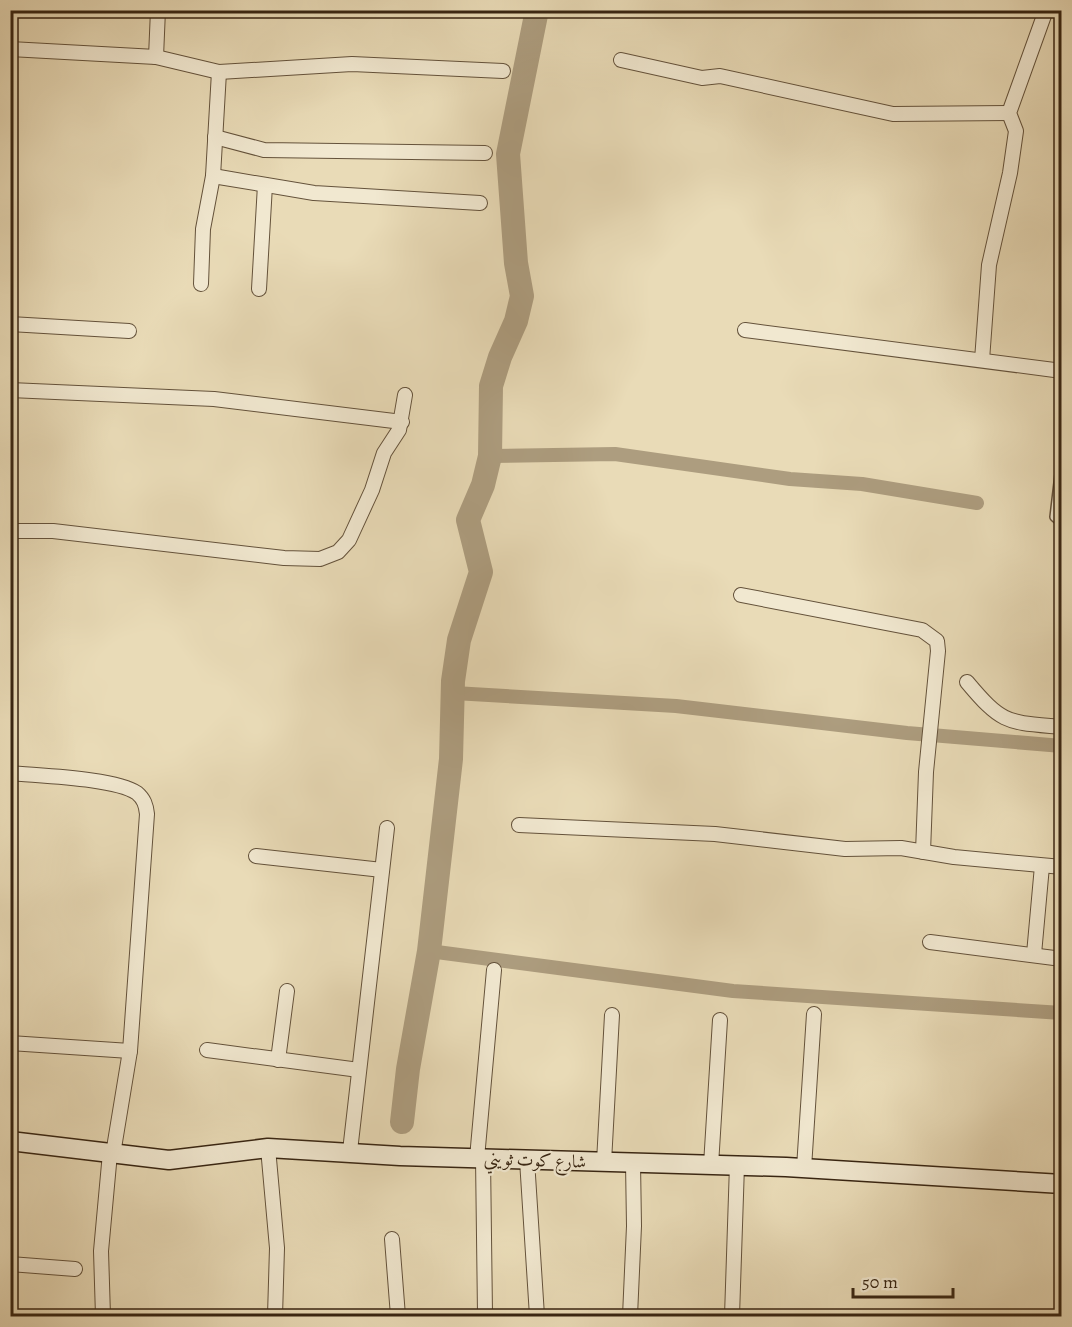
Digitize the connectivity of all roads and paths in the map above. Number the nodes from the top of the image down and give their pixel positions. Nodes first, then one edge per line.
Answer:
1 (158, 10) edge
2 (1046, 10) edge
3 (10, 49) edge
4 (156, 57) junction
5 (621, 60) dead end
6 (503, 71) dead end
7 (219, 72) junction
8 (1009, 113) junction
9 (216, 137) junction
10 (485, 153) dead end
11 (213, 176) junction
12 (266, 185) junction
13 (480, 203) dead end
14 (201, 284) dead end
15 (259, 289) dead end
16 (10, 324) edge
17 (745, 330) dead end
18 (129, 331) dead end
19 (982, 360) junction
20 (1062, 371) edge
21 (10, 390) edge
22 (405, 394) dead end
23 (402, 422) junction
24 (1062, 449) edge
25 (1062, 524) edge
26 (10, 531) edge
27 (741, 595) dead end
28 (967, 682) dead end
29 (1062, 727) edge
30 (10, 773) edge
31 (519, 825) dead end
32 (387, 828) dead end
33 (923, 852) junction
34 (256, 856) dead end
35 (1042, 866) junction
36 (1062, 867) edge
37 (382, 870) junction
38 (930, 942) dead end
39 (1034, 954) junction
40 (1062, 959) edge
41 (494, 970) dead end
42 (287, 991) dead end
43 (612, 1014) dead end
44 (814, 1014) dead end
45 (720, 1020) dead end
46 (10, 1043) edge
47 (207, 1050) dead end
48 (130, 1051) junction
49 (278, 1060) junction
50 (359, 1070) junction
51 (10, 1141) edge
52 (268, 1148) junction
53 (351, 1151) junction
54 (112, 1153) junction
55 (480, 1158) junction
56 (527, 1160) junction
57 (604, 1162) junction
58 (633, 1162) junction
59 (711, 1165) junction
60 (737, 1166) junction
61 (804, 1168) junction
62 (1062, 1184) edge
63 (392, 1239) dead end
64 (10, 1264) edge
65 (75, 1269) dead end
66 (485, 1314) dead end
67 (103, 1317) edge
68 (275, 1317) edge
69 (399, 1317) edge
70 (537, 1317) edge
71 (630, 1317) edge
72 (732, 1317) edge

1 - 4 street
2 - 8 street
3 - 4 street
4 - 7 street
5 - 8 street
6 - 7 street
7 - 9 street
8 - 19 street
9 - 10 street
9 - 11 street
11 - 12 street
11 - 14 street
12 - 13 street
12 - 15 street
16 - 18 street
17 - 19 street
19 - 20 street
21 - 23 street
22 - 23 street
23 - 26 street
24 - 25 lane
27 - 33 street
28 - 29 street
30 - 48 street
31 - 33 street
32 - 37 street
33 - 35 street
34 - 37 street
35 - 36 street
35 - 39 street
37 - 50 street
38 - 39 street
39 - 40 street
41 - 55 street
42 - 49 street
43 - 57 street
44 - 61 street
45 - 59 street
46 - 48 street
47 - 49 street
48 - 54 street
49 - 50 street
50 - 53 street
51 - 54 main road, شارع كوت ثويني
52 - 53 main road, شارع كوت ثويني
52 - 54 main road, شارع كوت ثويني
52 - 68 street
53 - 55 main road, شارع كوت ثويني
54 - 67 street
55 - 56 main road, شارع كوت ثويني
55 - 66 street
56 - 57 main road, شارع كوت ثويني
56 - 70 street
57 - 58 main road, شارع كوت ثويني
58 - 59 main road, شارع كوت ثويني
58 - 71 street
59 - 60 main road, شارع كوت ثويني
60 - 61 main road, شارع كوت ثويني
60 - 72 street
61 - 62 main road, شارع كوت ثويني
63 - 69 street
64 - 65 street

